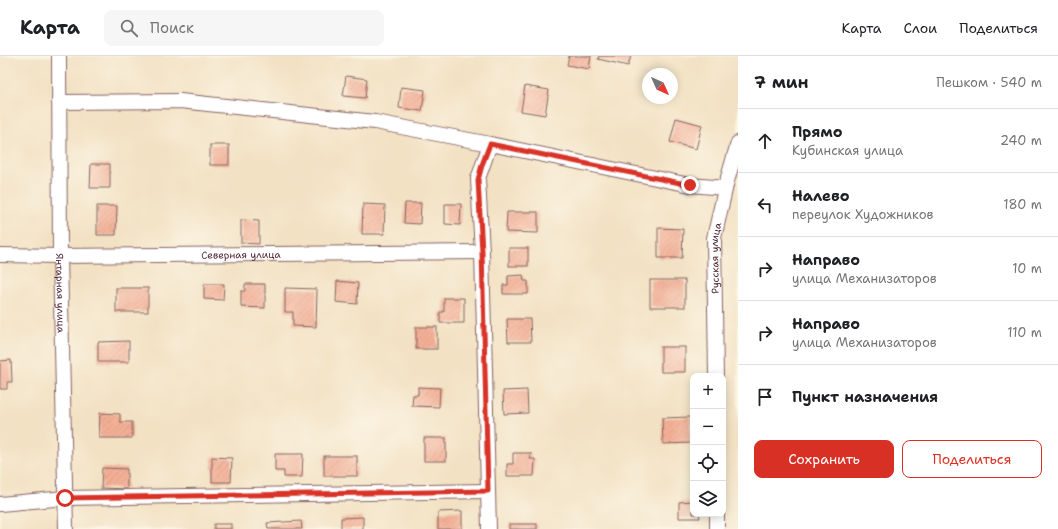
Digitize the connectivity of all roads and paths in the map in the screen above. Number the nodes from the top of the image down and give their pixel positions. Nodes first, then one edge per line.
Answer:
1 (59, 56) edge
2 (59, 102) junction
3 (738, 143) edge
4 (490, 144) junction
5 (730, 185) edge
6 (482, 252) junction
7 (0, 255) edge
8 (60, 256) junction
9 (716, 373) edge
10 (488, 491) junction
11 (65, 498) junction
12 (0, 504) edge
13 (717, 517) edge
14 (66, 529) edge
15 (489, 529) edge
16 (717, 529) edge

1 - 2 street, Янтарная улица
2 - 4 street
2 - 8 street, Янтарная улица
3 - 5 street, Русская улица
4 - 5 street
4 - 6 street
5 - 9 street, Русская улица
6 - 8 street, Северная улица
6 - 10 street
7 - 8 street, Северная улица
8 - 11 street, Янтарная улица
10 - 11 street
10 - 15 street
11 - 12 street
11 - 14 street, Янтарная улица
13 - 16 street

